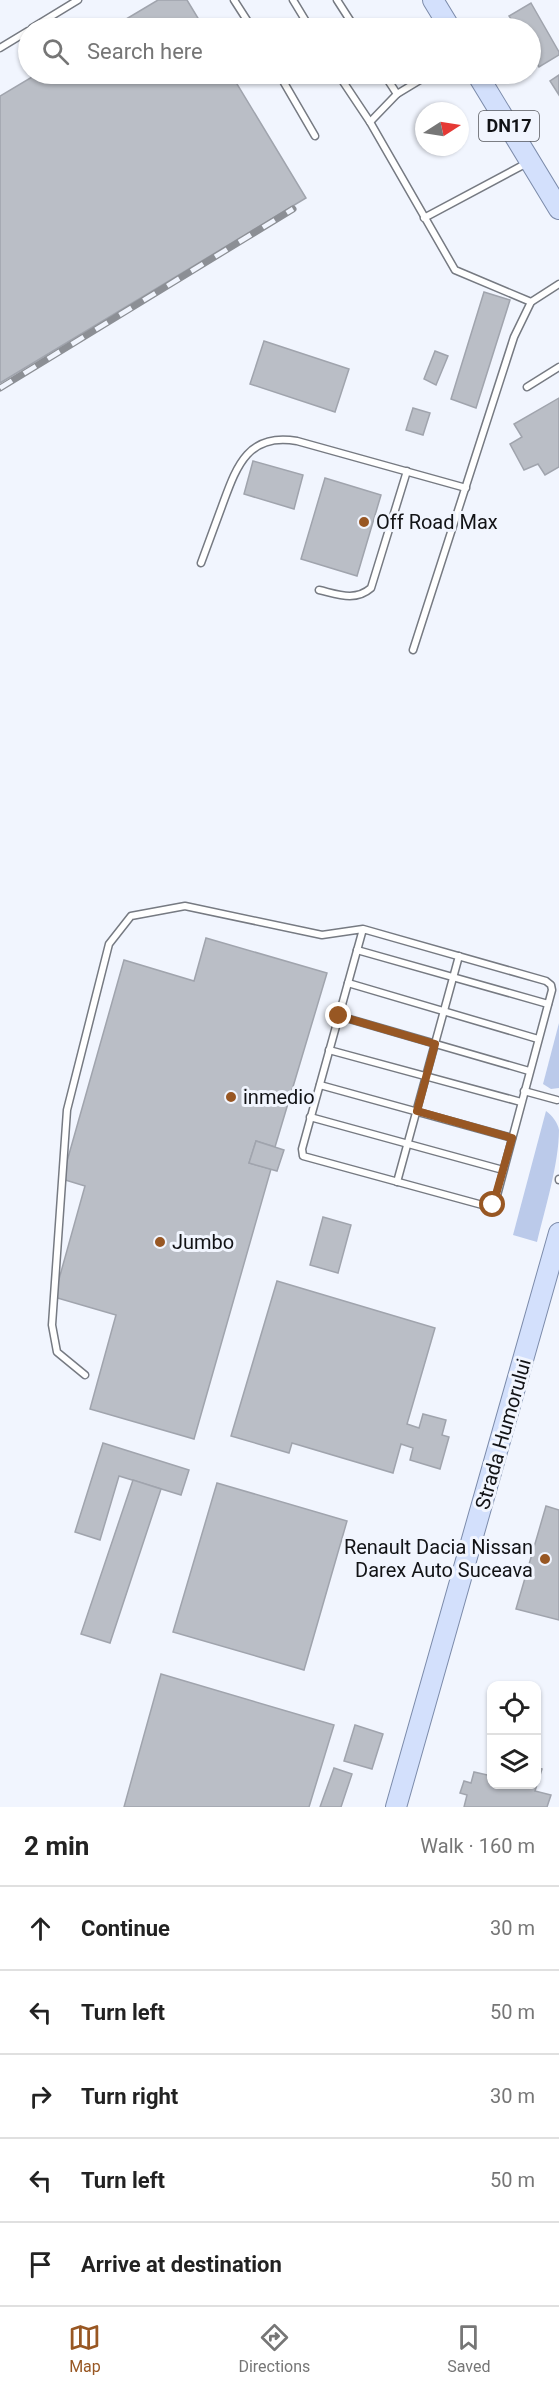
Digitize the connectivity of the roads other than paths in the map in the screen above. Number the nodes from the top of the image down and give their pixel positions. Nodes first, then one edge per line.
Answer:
1 (78, 0) edge
2 (234, 0) edge
3 (293, 0) edge
4 (337, 0) edge
5 (433, 0) edge
6 (49, 18) edge
7 (246, 18) edge
8 (304, 18) edge
9 (349, 18) edge
10 (444, 18) edge
11 (18, 37) edge
12 (0, 48) edge
13 (285, 84) edge
14 (345, 84) edge
15 (391, 84) edge
16 (413, 84) edge
17 (483, 84) edge
18 (397, 93) junction
19 (370, 122) junction
20 (315, 136) dead end
21 (530, 162) junction
22 (559, 209) edge
23 (424, 218) junction
24 (559, 284) edge
25 (531, 302) junction
26 (559, 368) edge
27 (527, 387) dead end
28 (407, 471) junction
29 (466, 488) junction
30 (201, 563) dead end
31 (318, 590) dead end
32 (413, 650) dead end
33 (363, 929) junction
34 (357, 950) junction
35 (459, 956) junction
36 (454, 977) junction
37 (348, 983) junction
38 (548, 1004) junction
39 (445, 1011) junction
40 (339, 1016) junction
41 (538, 1038) junction
42 (435, 1044) junction
43 (329, 1050) junction
44 (529, 1071) junction
45 (426, 1076) junction
46 (320, 1085) junction
47 (524, 1091) junction
48 (558, 1101) edge
49 (521, 1102) junction
50 (417, 1111) junction
51 (310, 1117) junction
52 (512, 1138) junction
53 (408, 1144) junction
54 (503, 1170) junction
55 (397, 1182) junction
56 (559, 1233) edge
57 (85, 1375) dead end
58 (396, 1807) edge

1 - 6 lane
2 - 7 lane
3 - 8 lane
4 - 9 lane
5 - 10 main road
11 - 12 lane
13 - 20 lane
14 - 19 lane
15 - 18 lane
16 - 18 lane
17 - 21 main road, DN17
18 - 19 lane
19 - 23 lane
21 - 22 main road, DN17
21 - 23 lane
23 - 25 lane
24 - 25 lane
25 - 29 lane
26 - 27 lane
28 - 29 lane
28 - 30 lane
28 - 31 lane
29 - 32 lane
33 - 34 lane
33 - 35 lane
33 - 57 lane
34 - 36 lane
34 - 37 lane
35 - 36 lane
35 - 38 lane
36 - 38 lane
36 - 39 lane
37 - 39 lane
37 - 40 lane
38 - 41 lane
39 - 41 lane
39 - 42 lane
40 - 42 lane
40 - 43 lane
41 - 44 lane
42 - 44 lane
42 - 45 lane
43 - 45 lane
43 - 46 lane
44 - 47 lane
45 - 49 lane
45 - 50 lane
46 - 50 lane
46 - 51 lane
47 - 48 lane
47 - 49 lane
49 - 52 lane
50 - 52 lane
50 - 53 lane
51 - 53 lane
51 - 55 lane
52 - 54 lane
53 - 54 lane
53 - 55 lane
54 - 55 lane
56 - 58 main road, Strada Humorului

